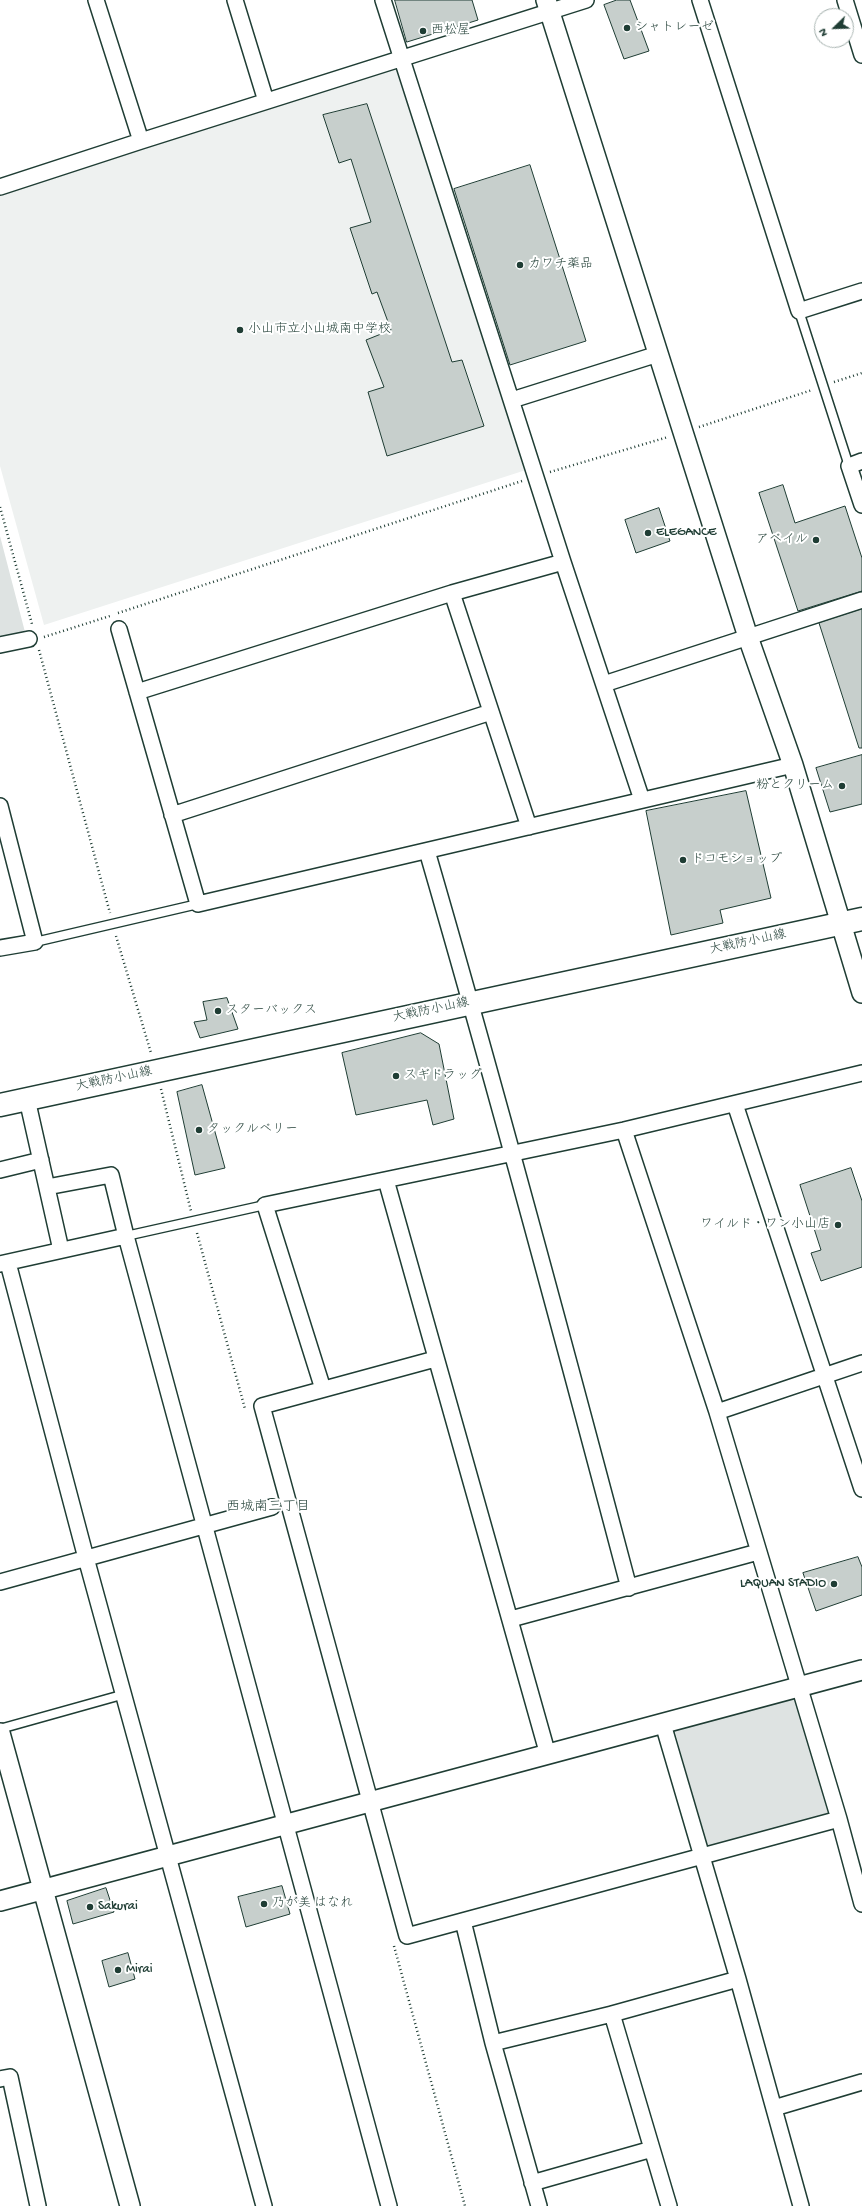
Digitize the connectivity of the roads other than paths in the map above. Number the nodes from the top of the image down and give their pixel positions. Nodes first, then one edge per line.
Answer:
1 (96, 0) edge
2 (235, 0) edge
3 (383, 0) edge
4 (586, 0) edge
5 (700, 0) edge
6 (845, 0) edge
7 (548, 6) edge
8 (862, 55) edge
9 (402, 59) junction
10 (266, 101) junction
11 (141, 141) junction
12 (0, 187) edge
13 (862, 291) edge
14 (799, 311) junction
15 (658, 354) junction
16 (512, 400) junction
17 (855, 463) edge
18 (862, 505) edge
19 (563, 562) junction
20 (452, 593) junction
21 (862, 600) edge
22 (119, 629) dead end
23 (748, 637) junction
24 (35, 639) road end
25 (0, 645) edge
26 (604, 684) junction
27 (137, 692) junction
28 (491, 712) junction
29 (793, 765) junction
30 (642, 800) junction
31 (0, 806) edge
32 (172, 815) junction
33 (529, 827) junction
34 (427, 851) junction
35 (198, 904) junction
36 (862, 919) edge
37 (840, 923) junction
38 (34, 942) junction
39 (0, 948) edge
40 (862, 993) edge
41 (471, 1003) junction
42 (862, 1073) edge
43 (27, 1099) junction
44 (735, 1104) junction
45 (0, 1105) edge
46 (624, 1130) junction
47 (512, 1154) junction
48 (41, 1160) junction
49 (0, 1170) edge
50 (386, 1180) junction
51 (47, 1187) junction
52 (265, 1205) junction
53 (126, 1236) junction
54 (61, 1250) junction
55 (4, 1264) edge
56 (435, 1359) junction
57 (862, 1363) edge
58 (826, 1375) junction
59 (322, 1389) junction
60 (717, 1412) junction
61 (862, 1489) edge
62 (272, 1507) dead end
63 (204, 1526) junction
64 (758, 1552) junction
65 (86, 1558) junction
66 (0, 1582) edge
67 (629, 1588) junction
68 (511, 1619) junction
69 (862, 1670) edge
70 (798, 1687) junction
71 (124, 1694) junction
72 (663, 1724) junction
73 (0, 1729) edge
74 (0, 1733) edge
75 (548, 1755) junction
76 (370, 1802) junction
77 (839, 1819) junction
78 (285, 1826) junction
79 (169, 1855) junction
80 (702, 1856) junction
81 (43, 1889) junction
82 (0, 1901) edge
83 (862, 1904) edge
84 (463, 1921) junction
85 (738, 1979) junction
86 (612, 2014) junction
87 (493, 2043) junction
88 (0, 2079) edge
89 (862, 2082) edge
90 (774, 2108) junction
91 (652, 2149) junction
92 (532, 2183) junction
93 (38, 2206) edge
94 (130, 2206) edge
95 (264, 2206) edge
96 (389, 2206) edge
97 (539, 2206) edge
98 (669, 2206) edge
99 (801, 2206) edge

1 - 11 street
2 - 10 street
3 - 9 street
4 - 7 street
5 - 14 street
6 - 8 street
7 - 9 street
7 - 15 street
9 - 10 street
9 - 16 street
10 - 11 street
11 - 12 street
13 - 14 street
14 - 17 lane
15 - 16 street
15 - 23 street
16 - 19 street
17 - 18 street
19 - 20 street
19 - 26 street
20 - 27 street
20 - 28 street
21 - 23 street
22 - 27 street
23 - 26 street
23 - 29 street
24 - 25 street
26 - 30 street
27 - 32 street
28 - 32 street
28 - 33 street
29 - 30 street
29 - 37 street
30 - 33 street
31 - 38 street
32 - 35 street
33 - 34 street
34 - 35 street
34 - 41 street
35 - 38 lane
36 - 37 main road, 大戦防小山線
37 - 40 street
37 - 41 main road, 大戦防小山線
38 - 39 street
41 - 43 main road, 大戦防小山線
41 - 47 street
42 - 44 street
43 - 45 main road, 大戦防小山線
43 - 48 street
44 - 46 street
44 - 58 street
46 - 47 street
46 - 60 street
47 - 50 street
47 - 67 street
48 - 49 street
48 - 51 street
50 - 52 street
50 - 56 street
51 - 53 street
51 - 54 street
52 - 53 lane
52 - 59 street
53 - 54 street
53 - 63 street
54 - 55 street
55 - 65 street
56 - 59 street
56 - 68 street
57 - 58 street
58 - 60 street
58 - 61 street
59 - 76 street
60 - 64 street
62 - 63 street
63 - 65 street
63 - 78 street
64 - 67 street
64 - 70 street
65 - 66 street
65 - 71 street
67 - 68 street
68 - 75 street
69 - 70 street
70 - 72 street
70 - 77 street
71 - 73 lane
71 - 79 street
72 - 75 street
72 - 80 street
74 - 81 street
75 - 76 street
76 - 78 street
76 - 84 street
77 - 80 street
77 - 83 street
78 - 79 street
78 - 96 street
79 - 81 street
79 - 95 street
80 - 84 street
80 - 85 street
81 - 82 street
81 - 94 street
84 - 87 street
85 - 86 street
85 - 90 street
86 - 87 street
86 - 91 street
87 - 92 street
88 - 93 street
89 - 90 street
90 - 99 street
91 - 92 street
91 - 98 street
92 - 97 street

